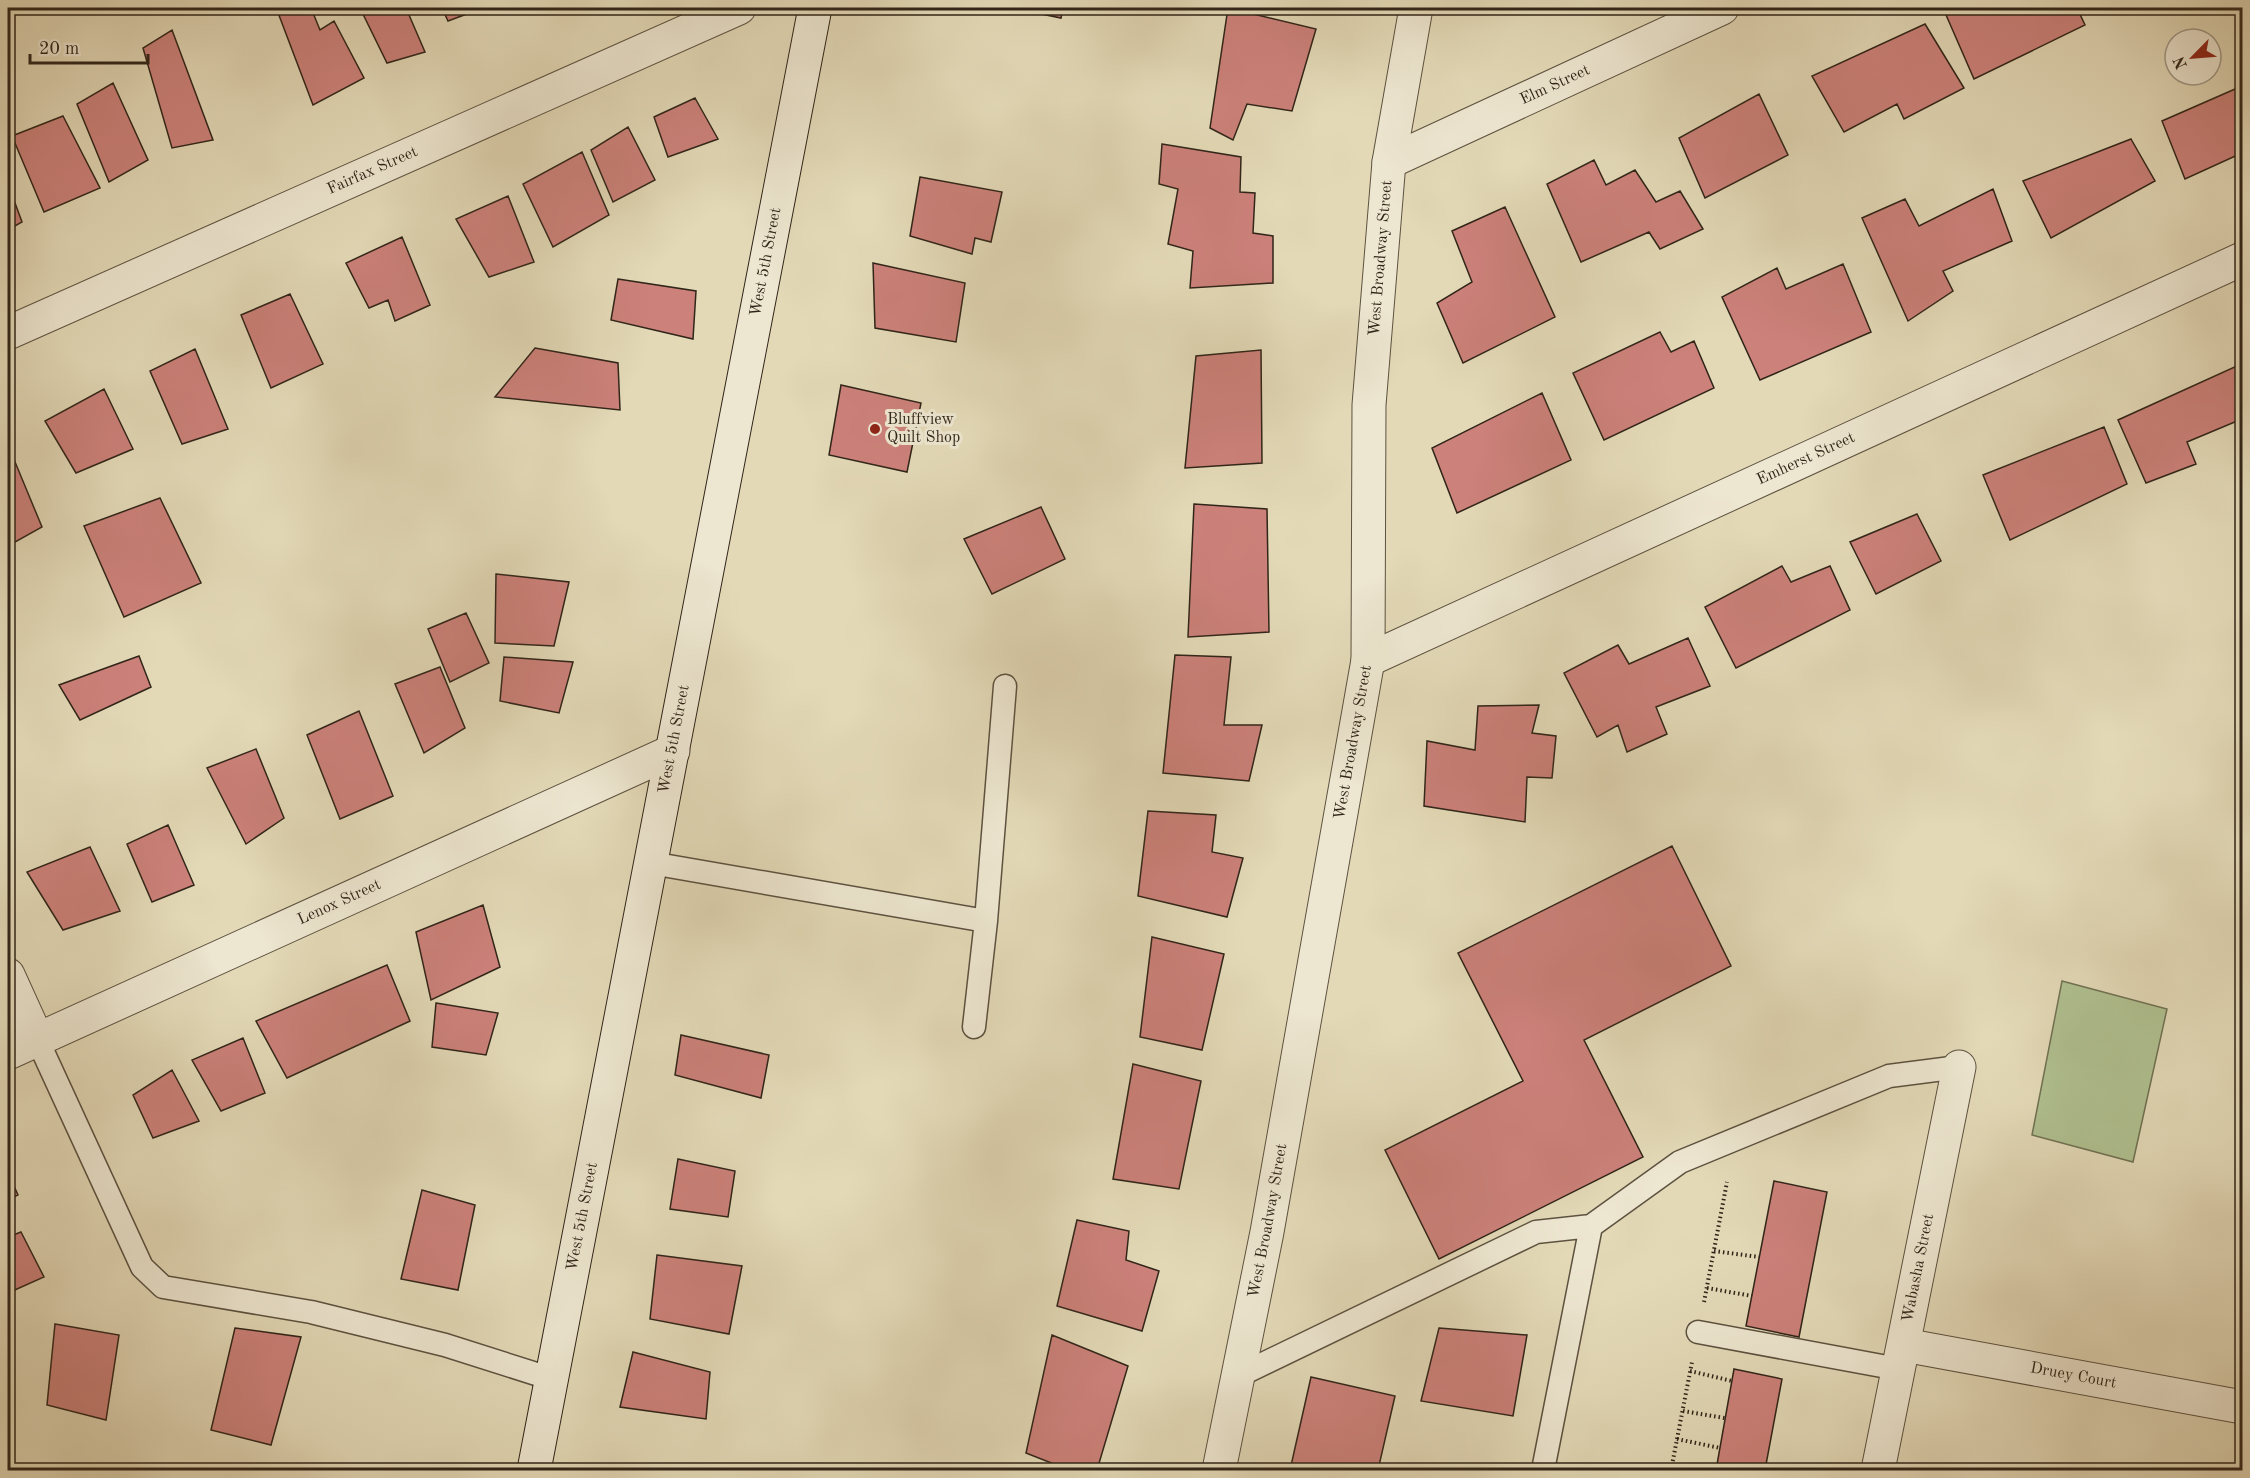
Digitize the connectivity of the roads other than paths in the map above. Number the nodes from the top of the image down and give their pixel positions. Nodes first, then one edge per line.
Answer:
1 (739, 8) edge
2 (815, 8) edge
3 (1416, 8) edge
4 (1722, 8) edge
5 (1389, 162) junction
6 (2242, 259) edge
7 (8, 333) edge
8 (1368, 660) junction
9 (1005, 686) dead end
10 (673, 751) junction
11 (651, 863) junction
12 (986, 921) junction
13 (8, 975) edge
14 (974, 1027) dead end
15 (38, 1041) junction
16 (8, 1053) edge
17 (1959, 1067) joint
18 (1591, 1226) junction
19 (1698, 1332) dead end
20 (1901, 1357) junction
21 (1238, 1376) junction
22 (552, 1378) junction
23 (2242, 1407) edge
24 (534, 1470) edge
25 (1219, 1470) edge
26 (1543, 1470) edge
27 (1878, 1470) edge

1 - 7 street, Fairfax Street
2 - 10 street, West 5th Street
3 - 5 street, West Broadway Street
4 - 5 street, Elm Street
5 - 8 street, West Broadway Street
6 - 8 street, Emherst Street
8 - 21 street, West Broadway Street
9 - 12 lane
10 - 11 street, West 5th Street
10 - 15 street, Lenox Street
11 - 12 lane
11 - 22 street, West 5th Street
12 - 14 lane
13 - 15 street
15 - 16 street, Lenox Street
15 - 22 lane
17 - 18 lane
17 - 20 street, Wabasha Street
18 - 21 lane
18 - 26 lane
19 - 20 lane
20 - 23 street, Druey Court
20 - 27 street, Wabasha Street
21 - 25 street, West Broadway Street
22 - 24 street, West 5th Street

